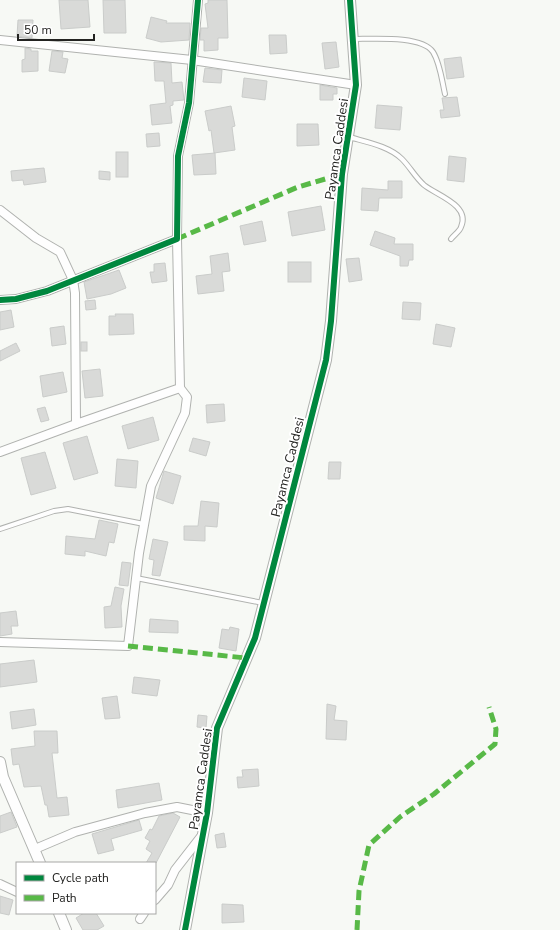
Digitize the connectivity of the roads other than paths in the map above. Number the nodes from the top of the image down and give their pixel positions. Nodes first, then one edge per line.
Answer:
1 (198, 0) edge
2 (350, 0) edge
3 (353, 39) junction
4 (0, 40) edge
5 (192, 60) junction
6 (356, 84) junction
7 (445, 94) dead end
8 (347, 136) junction
9 (0, 210) edge
10 (451, 238) dead end
11 (176, 239) junction
12 (73, 280) junction
13 (0, 300) edge
14 (180, 388) junction
15 (76, 424) junction
16 (0, 452) edge
17 (144, 524) junction
18 (0, 529) edge
19 (136, 578) junction
20 (264, 603) junction
21 (0, 642) edge
22 (0, 762) edge
23 (207, 813) junction
24 (203, 834) junction
25 (35, 848) junction
26 (40, 862) edge
27 (0, 884) edge
28 (16, 892) edge
29 (156, 899) edge
30 (59, 914) edge
31 (66, 930) edge
32 (185, 930) edge

1 - 5 street
2 - 3 street, Payamca Caddesi
3 - 6 street, Payamca Caddesi
3 - 7 lane
4 - 5 street
5 - 6 street
5 - 11 street
6 - 8 street, Payamca Caddesi
8 - 10 lane
8 - 20 street, Payamca Caddesi
9 - 12 street
11 - 12 street
11 - 14 street
12 - 13 street
12 - 15 street
14 - 15 street
14 - 17 street
15 - 16 street
17 - 18 lane
17 - 19 street
19 - 20 lane
19 - 21 street
20 - 23 street, Payamca Caddesi
22 - 25 street
23 - 24 street, Payamca Caddesi
23 - 25 street
24 - 29 street
24 - 32 street, Payamca Caddesi
25 - 26 street
27 - 28 street
30 - 31 street

